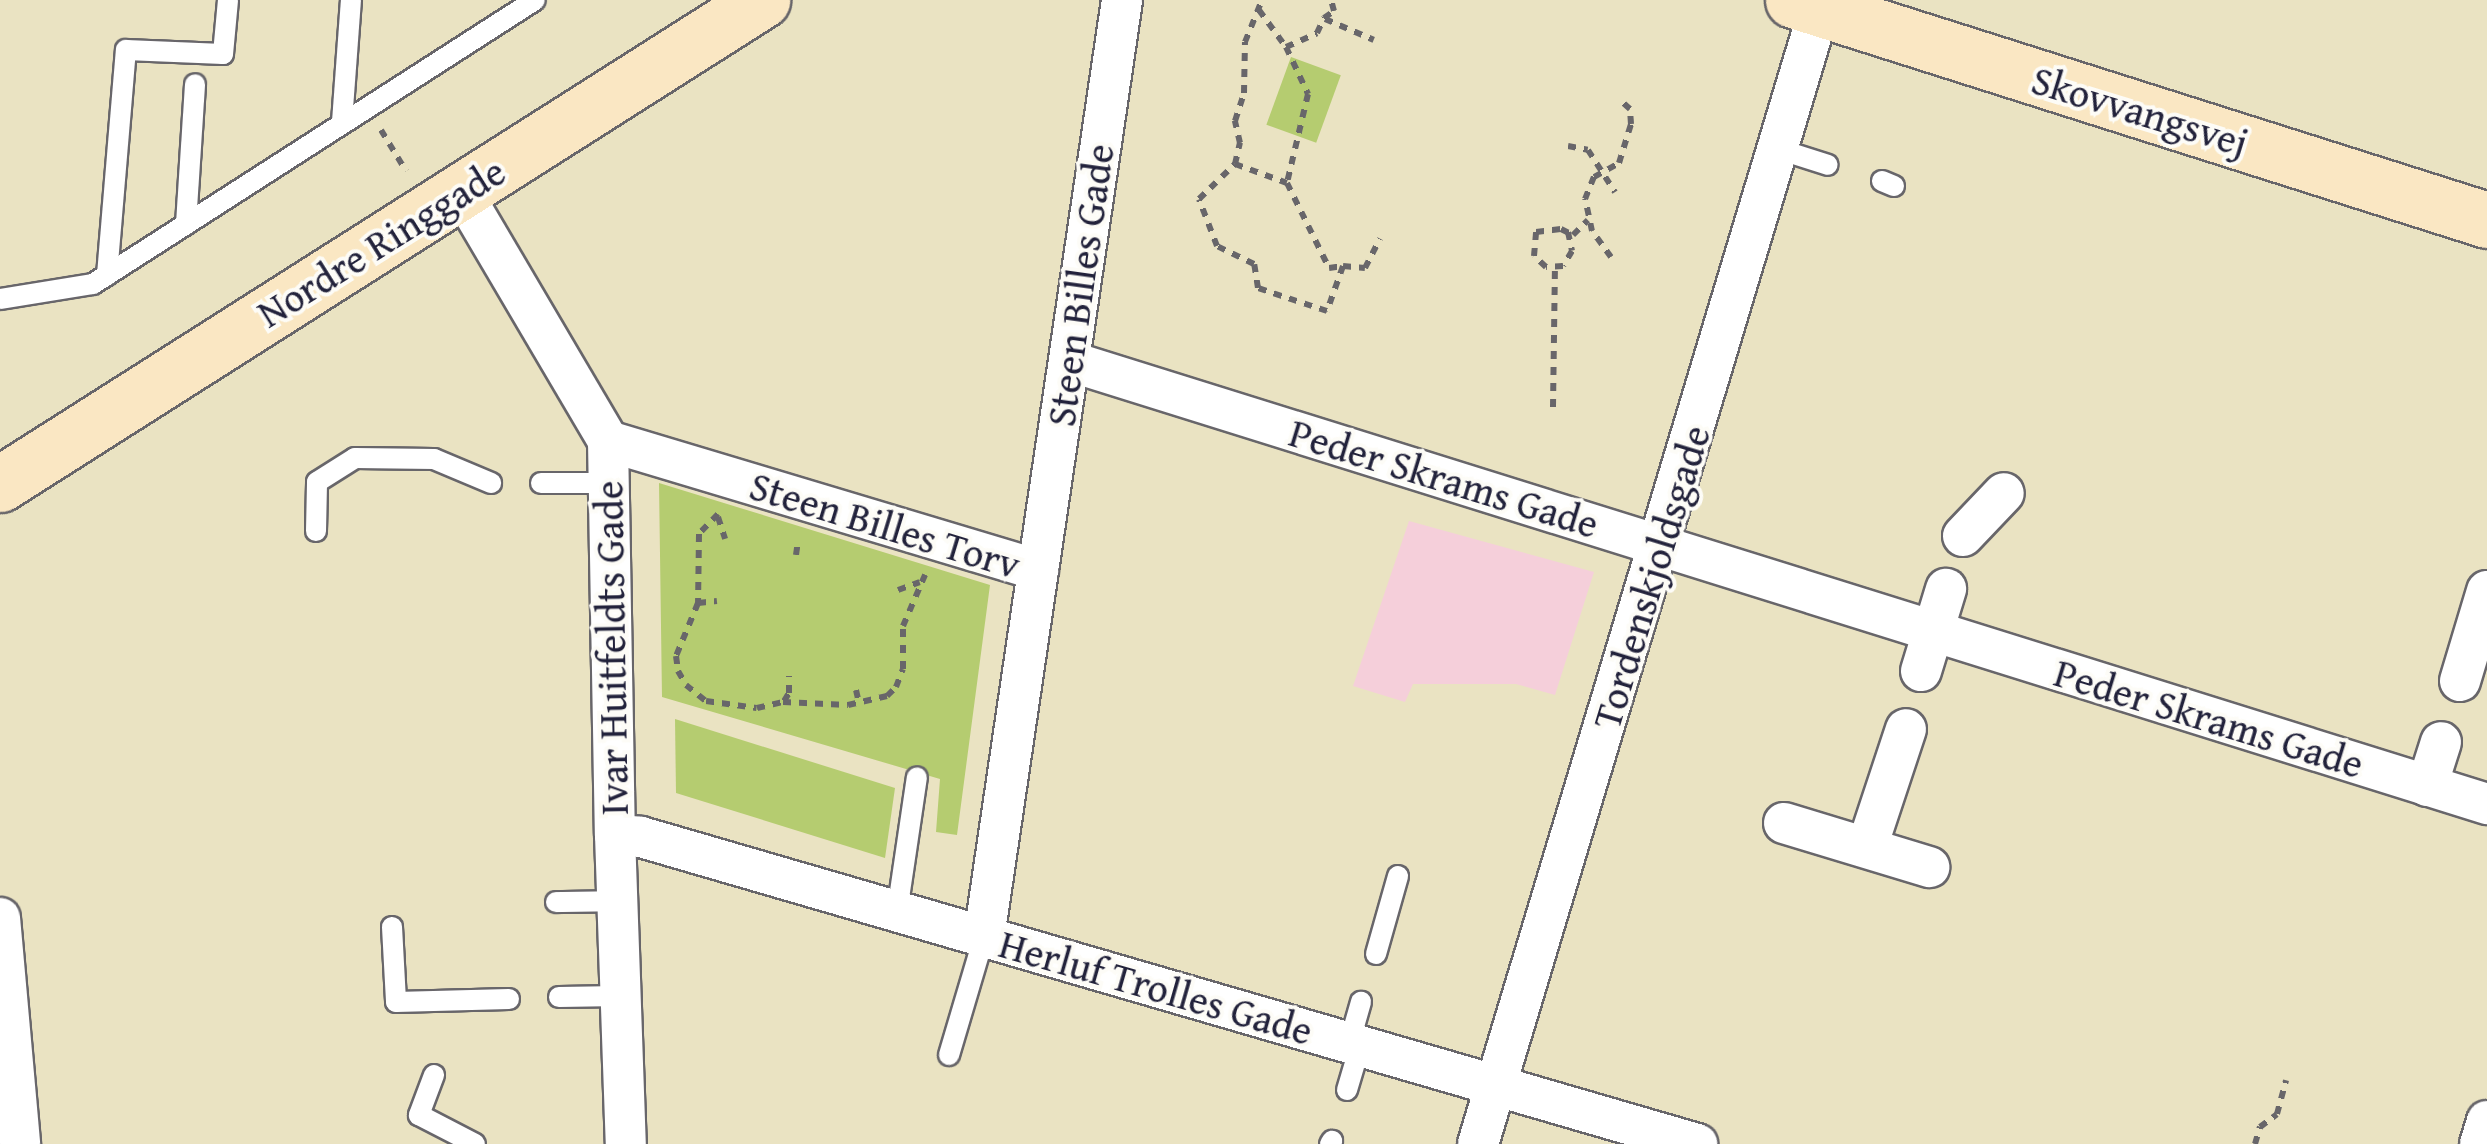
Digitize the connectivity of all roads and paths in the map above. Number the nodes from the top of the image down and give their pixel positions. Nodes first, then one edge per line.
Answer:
1 (228, 0) edge
2 (351, 0) edge
3 (536, 0) edge
4 (762, 0) edge
5 (1122, 0) edge
6 (1262, 0) edge
7 (1331, 0) edge
8 (1812, 3) edge
9 (1258, 9) junction
10 (1324, 18) junction
11 (1374, 40) dead end
12 (1286, 47) junction
13 (195, 84) dead end
14 (1620, 100) dead end
15 (342, 122) junction
16 (1568, 146) dead end
17 (1778, 150) junction
18 (1235, 164) junction
19 (1828, 165) dead end
20 (1603, 172) junction
21 (1287, 183) junction
22 (461, 191) junction
23 (1615, 192) dead end
24 (1588, 220) junction
25 (2487, 220) edge
26 (186, 224) junction
27 (1568, 232) junction
28 (1380, 239) dead end
29 (1610, 257) dead end
30 (1344, 266) junction
31 (1555, 268) junction
32 (107, 275) junction
33 (0, 299) edge
34 (1069, 362) junction
35 (1553, 407) dead end
36 (608, 440) junction
37 (714, 473) junction
38 (491, 483) dead end
39 (542, 483) dead end
40 (609, 483) junction
41 (0, 484) edge
42 (2004, 492) dead end
43 (718, 517) junction
44 (316, 531) dead end
45 (1963, 536) dead end
46 (725, 539) dead end
47 (798, 540) dead end
48 (950, 543) junction
49 (1661, 546) junction
50 (796, 555) dead end
51 (1038, 570) junction
52 (920, 582) junction
53 (898, 590) dead end
54 (1946, 590) dead end
55 (2487, 592) edge
56 (717, 601) dead end
57 (698, 603) junction
58 (1934, 632) junction
59 (1922, 671) dead end
60 (790, 676) dead end
61 (2460, 681) dead end
62 (856, 690) dead end
63 (783, 702) junction
64 (859, 704) junction
65 (1906, 728) dead end
66 (2441, 742) dead end
67 (917, 777) dead end
68 (2428, 786) junction
69 (2487, 804) edge
70 (1784, 823) dead end
71 (614, 835) junction
72 (1867, 847) junction
73 (1929, 867) dead end
74 (1398, 876) dead end
75 (617, 901) junction
76 (556, 902) dead end
77 (897, 912) junction
78 (0, 918) edge
79 (392, 927) dead end
80 (984, 937) junction
81 (1376, 954) dead end
82 (2, 967) edge
83 (620, 996) junction
84 (559, 998) dead end
85 (509, 999) dead end
86 (1361, 1002) dead end
87 (1354, 1045) junction
88 (949, 1055) dead end
89 (434, 1075) dead end
90 (2286, 1080) dead end
91 (1495, 1086) junction
92 (1347, 1090) dead end
93 (2487, 1121) edge
94 (20, 1144) edge
95 (475, 1144) edge
96 (626, 1144) edge
97 (1478, 1144) edge
98 (1698, 1144) edge
99 (2255, 1144) edge
100 (2480, 1144) edge

1 - 32 lane
2 - 15 lane
3 - 15 lane
4 - 22 street, Nordre Ringgade
5 - 34 street, Steen Billes Gade
6 - 9 path
7 - 10 path
8 - 17 street, Tordenskjoldsgade
8 - 25 street, Skovvangsvej
9 - 12 path
9 - 18 path
10 - 11 path
10 - 12 path
12 - 21 path
13 - 26 lane
14 - 20 path
15 - 26 lane
16 - 20 path
17 - 19 lane
17 - 49 street, Tordenskjoldsgade
18 - 21 path
18 - 30 path
20 - 23 path
20 - 24 path
21 - 30 path
22 - 36 street, Ivar Huitfeldts Gade
22 - 41 street, Nordre Ringgade
24 - 27 path
24 - 29 path
26 - 32 lane
27 - 31 path
27 - 31 path
28 - 30 path
31 - 35 path
32 - 33 lane
34 - 49 street, Peder Skrams Gade
34 - 51 street, Steen Billes Gade
36 - 37 street, Steen Billes Torv
36 - 40 street, Ivar Huitfeldts Gade
37 - 43 path
37 - 48 street, Steen Billes Torv
38 - 44 lane
39 - 40 lane
40 - 71 street, Ivar Huitfeldts Gade
42 - 45 street
43 - 46 path
43 - 57 path
47 - 50 path
48 - 51 street, Steen Billes Torv
48 - 52 path
49 - 58 street, Peder Skrams Gade
49 - 91 street, Tordenskjoldsgade
51 - 80 street, Steen Billes Torv
52 - 53 path
52 - 64 path
54 - 58 street
55 - 61 street
56 - 57 path
57 - 63 path
58 - 59 street
58 - 68 street, Peder Skrams Gade
60 - 63 path
62 - 64 path
63 - 64 path
65 - 72 street
66 - 68 street
67 - 77 lane
68 - 69 street, Peder Skrams Gade
70 - 72 street
71 - 75 street, Ivar Huitfeldts Gade
71 - 77 street, Herluf Trolles Gade
72 - 73 street
74 - 81 lane
75 - 76 lane
75 - 83 street, Ivar Huitfeldts Gade
77 - 80 street, Herluf Trolles Gade
78 - 82 street
79 - 85 lane
80 - 87 street, Herluf Trolles Gade
80 - 88 lane
82 - 94 street
83 - 84 lane
83 - 96 street, Ivar Huitfeldts Gade
86 - 87 lane
87 - 91 street, Herluf Trolles Gade
87 - 92 lane
89 - 95 lane
90 - 99 path
91 - 97 street, Tordenskjoldsgade
91 - 98 street, Herluf Trolles Gade
93 - 100 street

